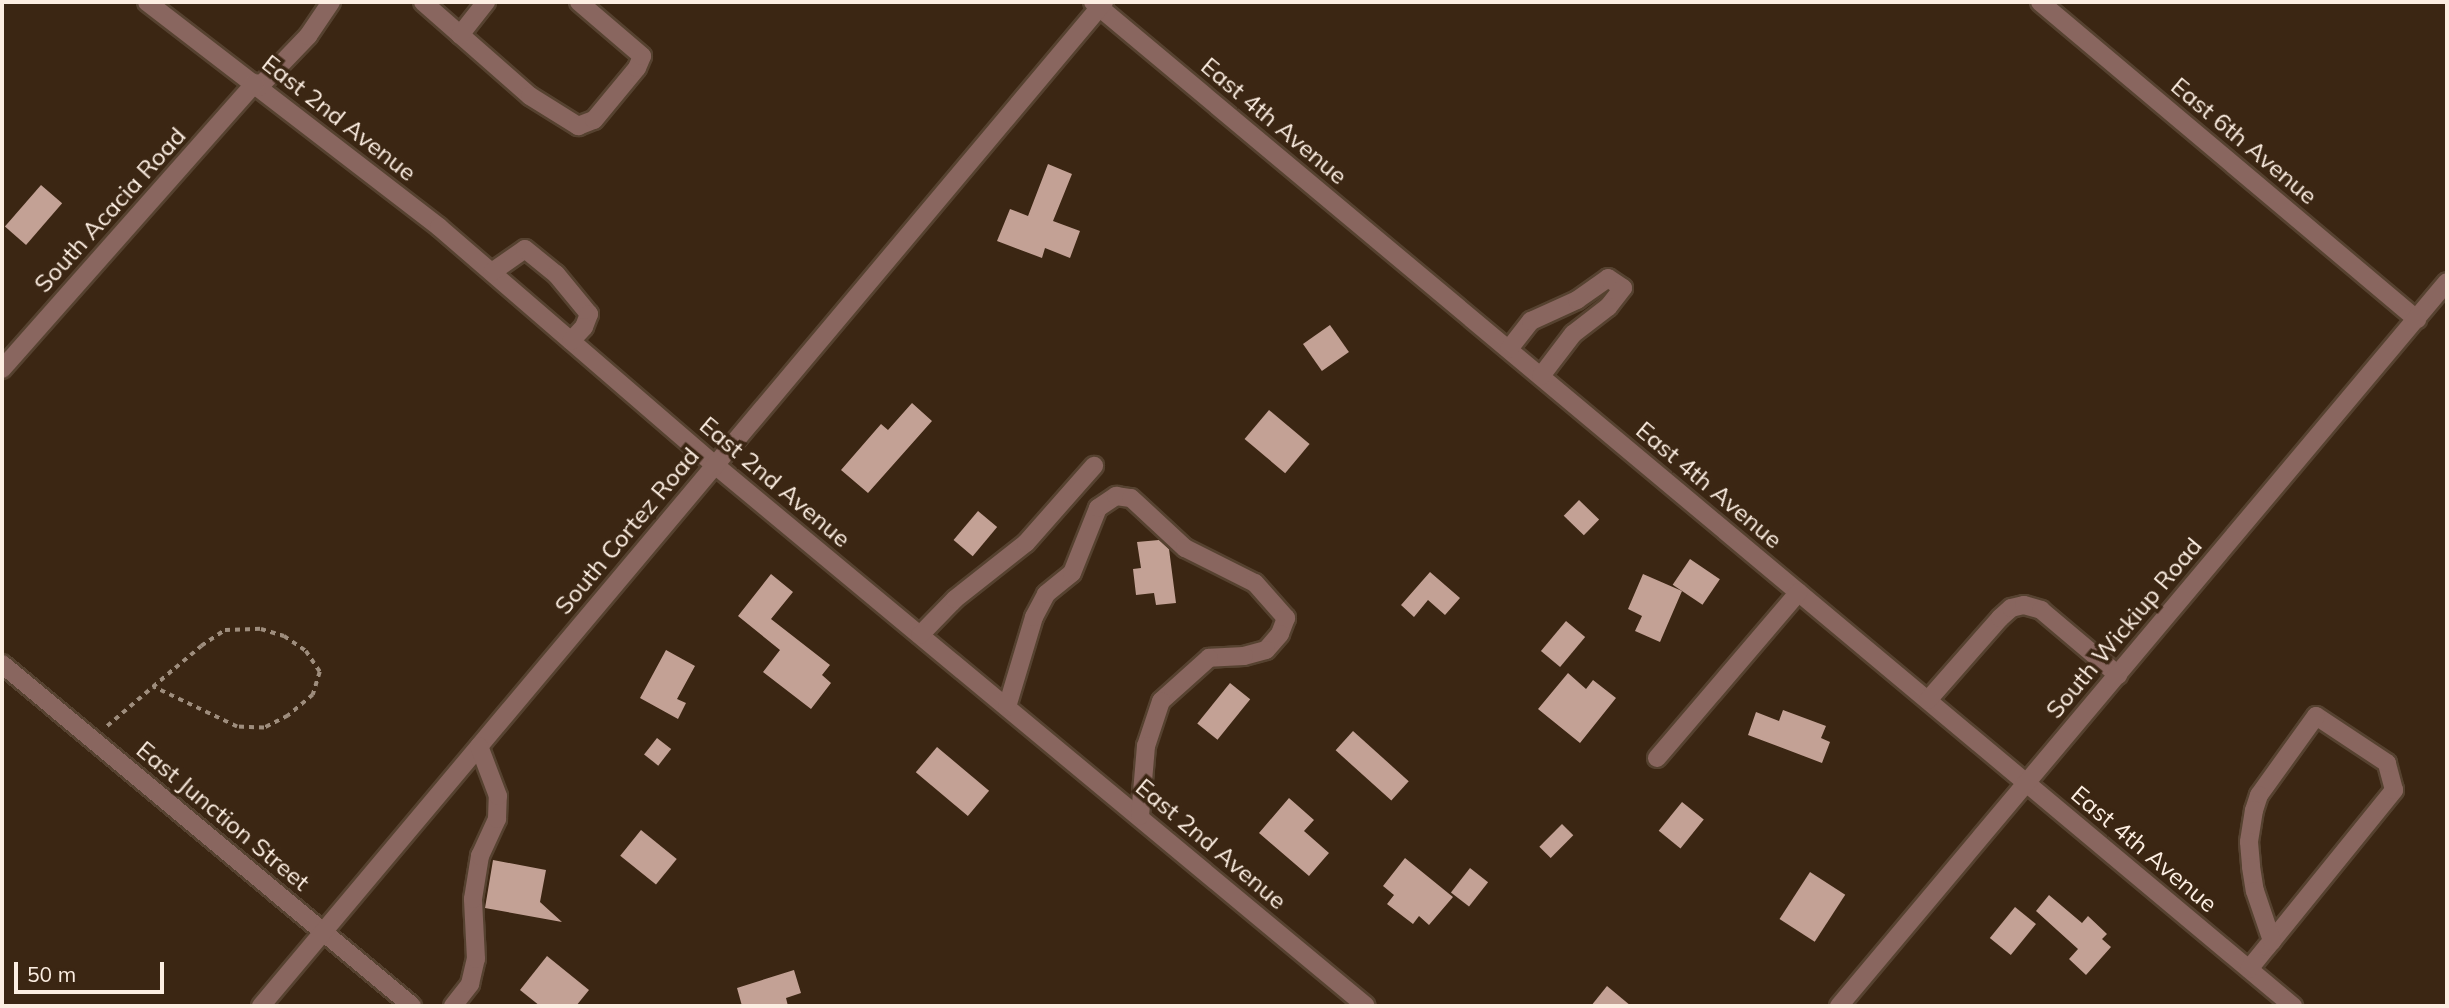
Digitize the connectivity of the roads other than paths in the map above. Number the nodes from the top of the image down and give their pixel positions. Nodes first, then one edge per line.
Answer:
1 (147, 2) edge
2 (331, 2) edge
3 (423, 2) edge
4 (486, 2) edge
5 (579, 2) edge
6 (2040, 2) edge
7 (1099, 4) edge
8 (460, 35) junction
9 (257, 85) junction
10 (492, 272) junction
11 (2447, 282) edge
12 (2417, 319) junction
13 (571, 341) junction
14 (1508, 349) junction
15 (2, 369) edge
16 (1541, 376) junction
17 (715, 465) junction
18 (1094, 466) dead end
19 (1799, 592) junction
20 (920, 635) junction
21 (2, 664) edge
22 (2118, 675) junction
23 (1928, 700) junction
24 (1007, 707) junction
25 (479, 746) junction
26 (1657, 758) dead end
27 (2027, 783) junction
28 (1140, 816) junction
29 (324, 932) junction
30 (2272, 941) junction
31 (2249, 969) junction
32 (261, 1006) edge
33 (412, 1006) edge
34 (453, 1006) edge
35 (1366, 1006) edge
36 (1839, 1006) edge
37 (2293, 1006) edge

1 - 9 street, East 2nd Avenue
2 - 9 street, South Acacia Road
3 - 8 street
4 - 8 street
5 - 8 street
6 - 12 street, East 6th Avenue
7 - 14 street, East 4th Avenue
7 - 17 street, South Cortez Road
9 - 10 street, East 2nd Avenue
9 - 15 street, South Acacia Road
10 - 13 street, East 2nd Avenue
10 - 13 street
11 - 12 street, South Wickiup Road
12 - 22 street, South Wickiup Road
13 - 17 street, East 2nd Avenue
14 - 16 street, East 4th Avenue
14 - 16 street
16 - 19 street, East 4th Avenue
17 - 20 street, East 2nd Avenue
17 - 25 street, South Cortez Road
18 - 20 street
19 - 23 street, East 4th Avenue
19 - 26 street
20 - 24 street, East 2nd Avenue
21 - 29 street, East Junction Street
22 - 23 street
22 - 27 street, South Wickiup Road
23 - 27 street, East 4th Avenue
24 - 28 street, East 2nd Avenue
24 - 28 street
25 - 29 street, South Cortez Road
25 - 34 street
27 - 31 street, East 4th Avenue
27 - 36 street, South Wickiup Road
28 - 35 street, East 2nd Avenue
29 - 32 street, South Cortez Road
29 - 33 street, East Junction Street
30 - 30 street
30 - 31 street
31 - 37 street, East 4th Avenue

